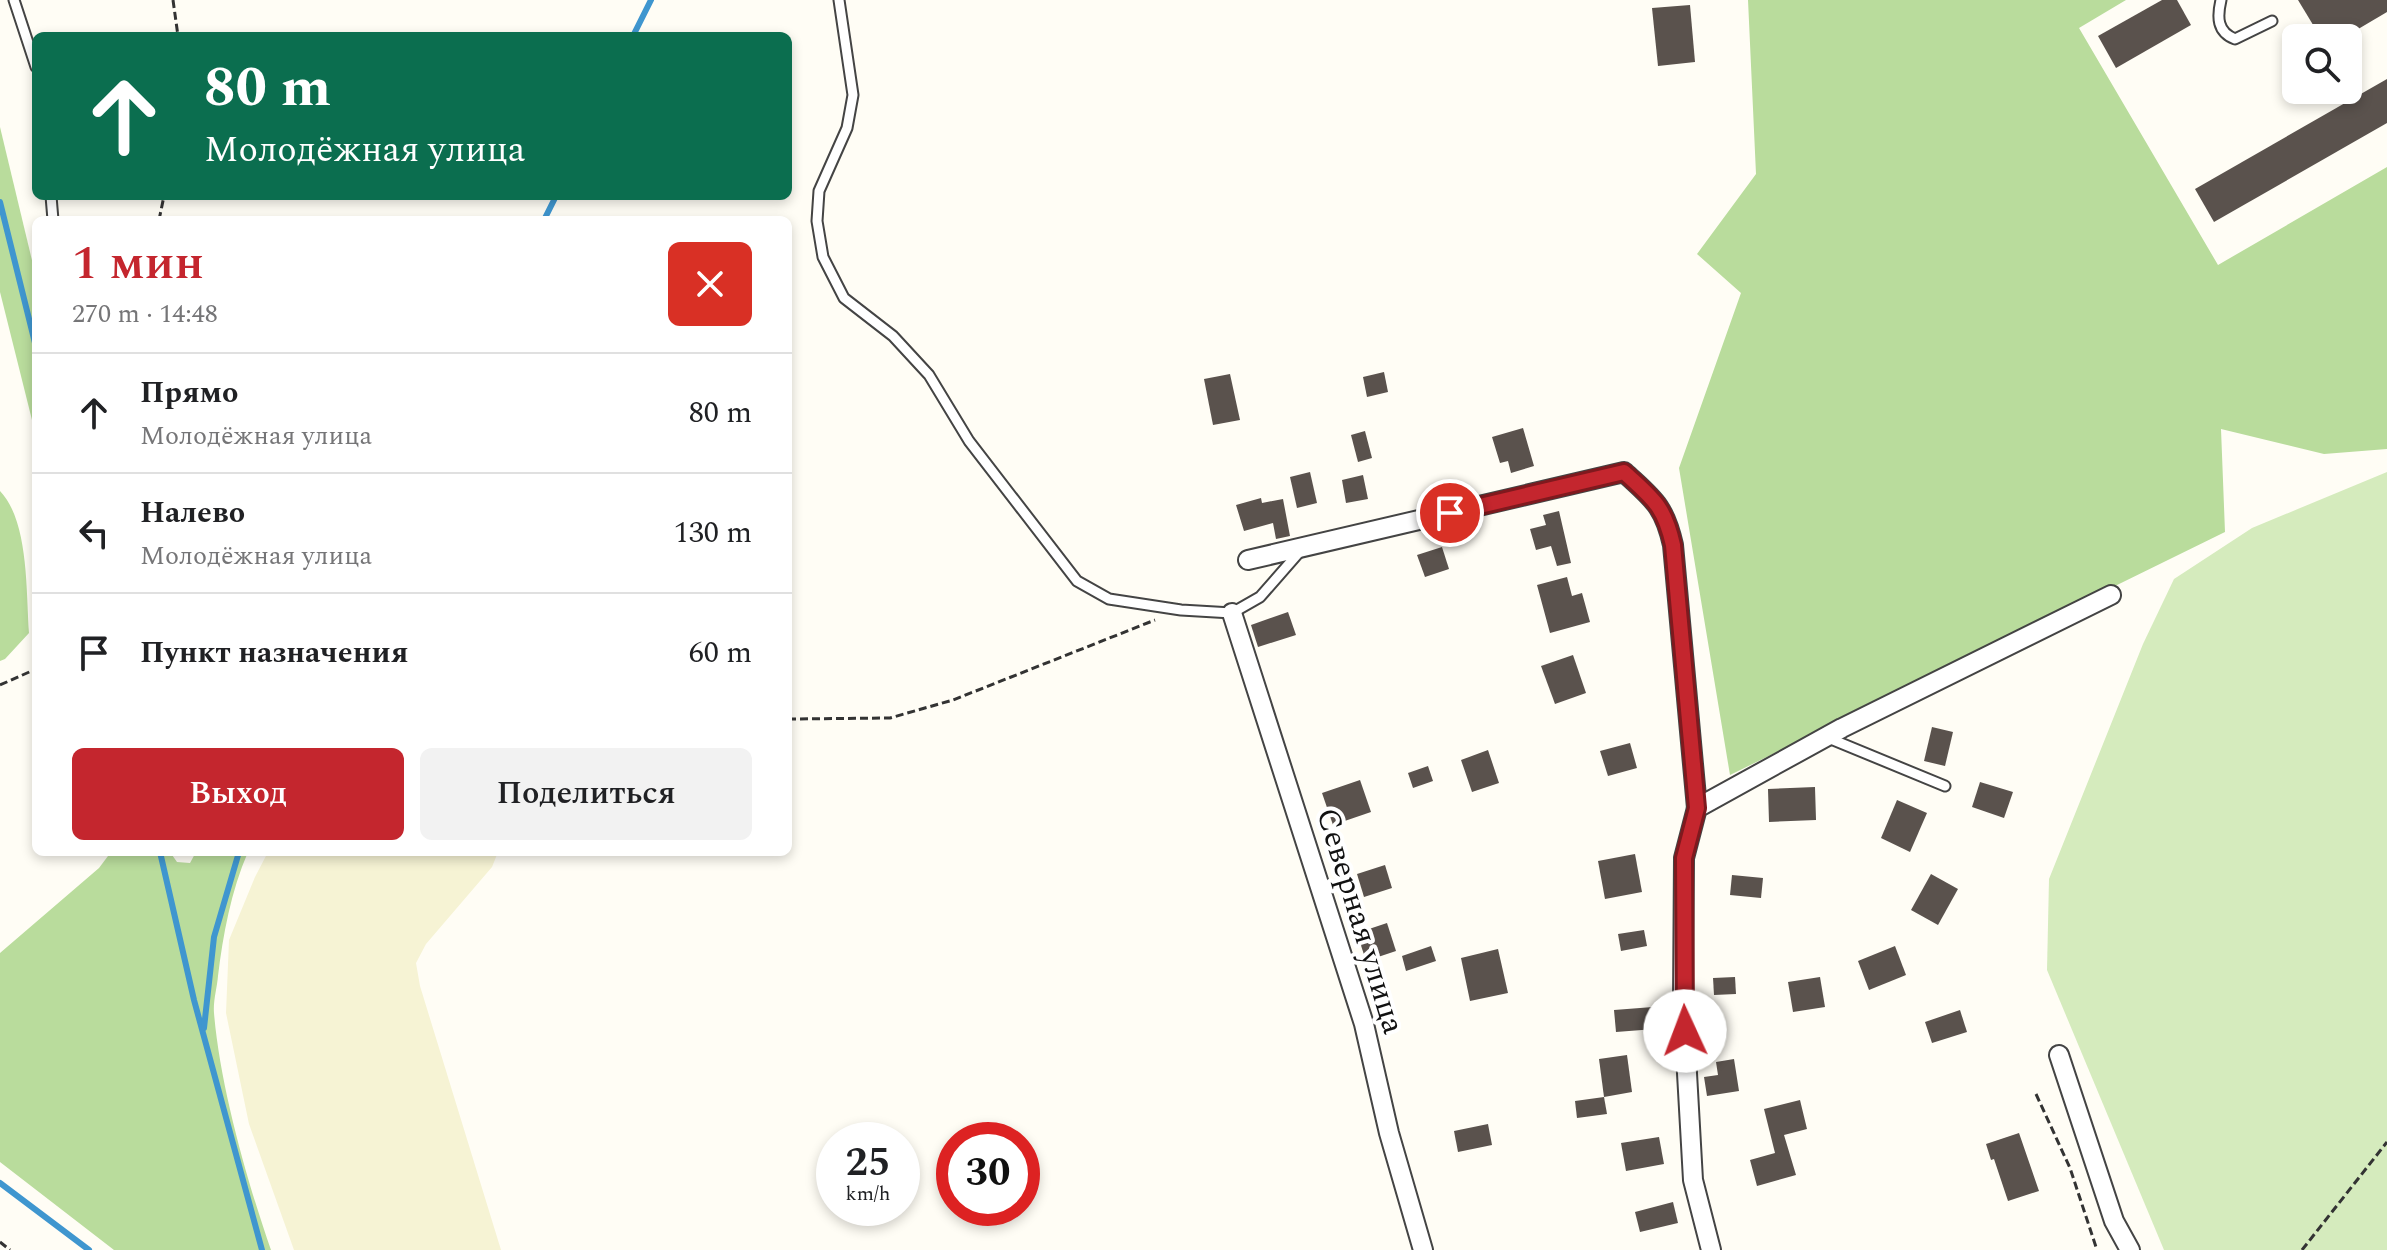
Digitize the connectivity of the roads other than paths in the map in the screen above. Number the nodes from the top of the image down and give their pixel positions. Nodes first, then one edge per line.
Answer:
1 (14, 0) edge
2 (839, 0) edge
3 (2221, 0) edge
4 (2272, 21) dead end
5 (32, 55) edge
6 (1304, 547) junction
7 (1248, 560) dead end
8 (2111, 595) dead end
9 (1232, 613) junction
10 (1826, 737) junction
11 (1945, 786) dead end
12 (1697, 808) junction
13 (2059, 1055) dead end
14 (1423, 1250) edge
15 (1711, 1250) edge
16 (2130, 1250) edge

1 - 5 lane
2 - 9 lane
3 - 4 lane
6 - 7 street
6 - 9 lane
6 - 12 street
8 - 10 street
9 - 14 street, Северная улица
10 - 11 lane
10 - 12 street
12 - 15 street
13 - 16 street

